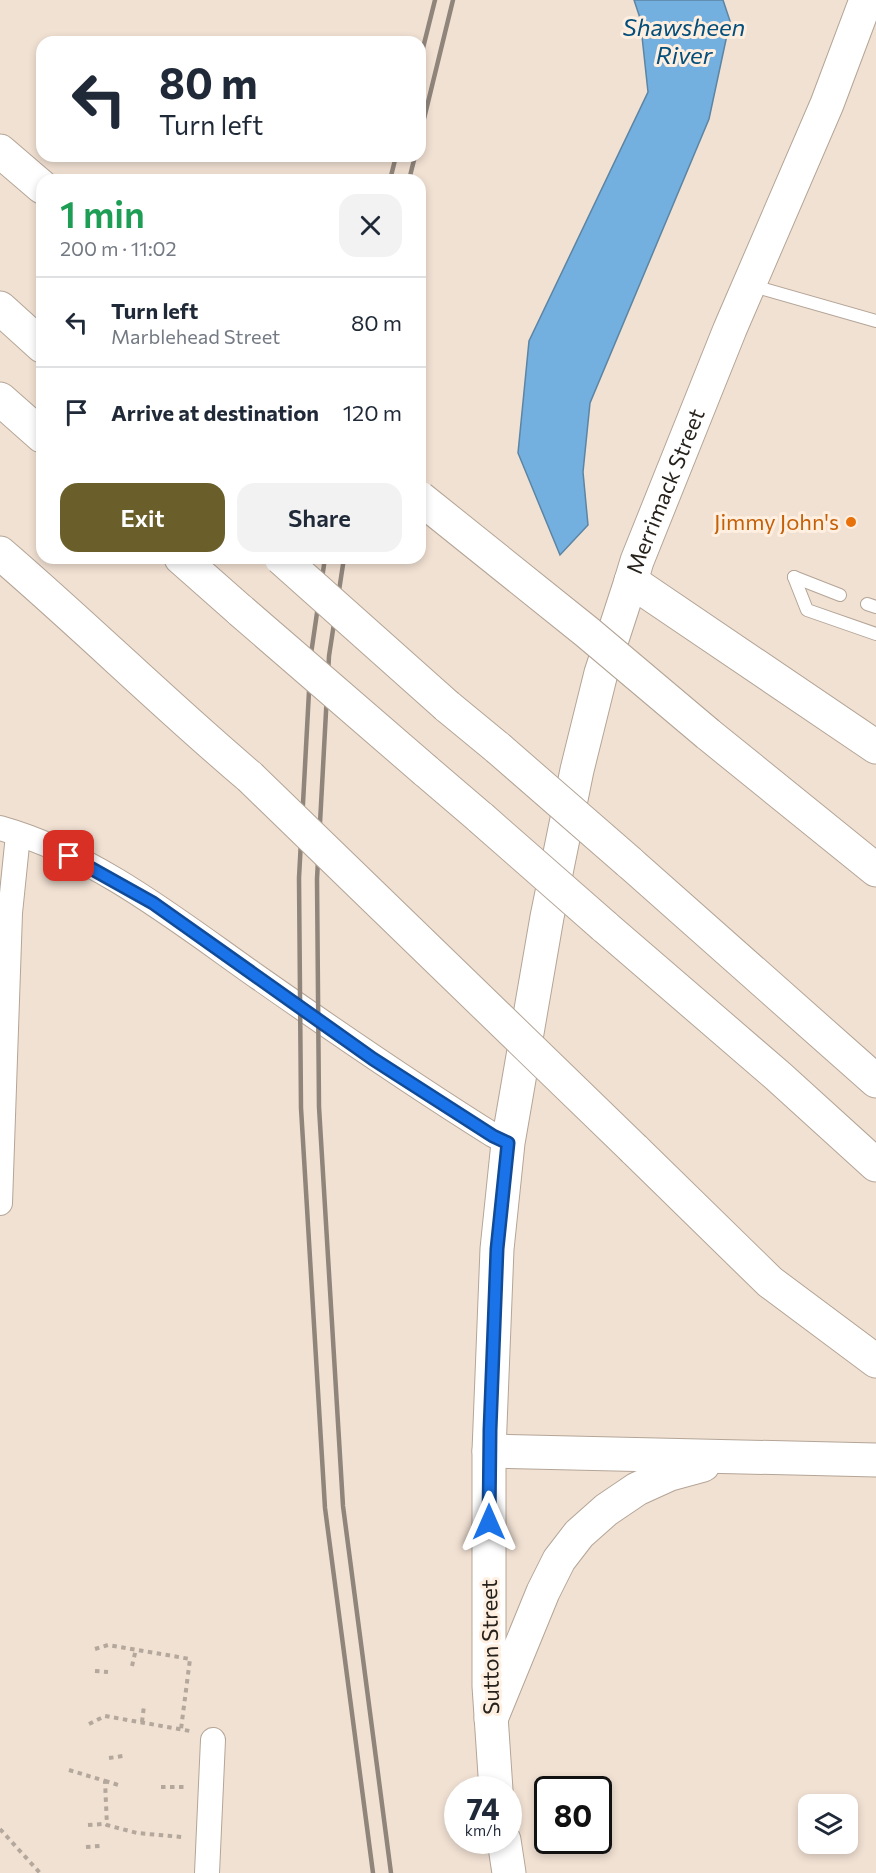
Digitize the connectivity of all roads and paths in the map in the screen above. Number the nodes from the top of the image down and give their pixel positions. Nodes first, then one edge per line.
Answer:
1 (866, 0) edge
2 (0, 151) edge
3 (36, 182) edge
4 (749, 285) junction
5 (0, 309) edge
6 (876, 321) edge
7 (36, 341) edge
8 (0, 399) edge
9 (36, 431) edge
10 (426, 503) edge
11 (0, 553) edge
12 (188, 564) edge
13 (288, 564) edge
14 (631, 581) junction
15 (840, 595) dead end
16 (876, 634) edge
17 (876, 747) edge
18 (9, 832) edge
19 (876, 870) edge
20 (533, 1003) joint
21 (876, 1081) edge
22 (508, 1143) junction
23 (876, 1165) edge
24 (0, 1203) edge
25 (876, 1361) edge
26 (489, 1451) junction
27 (737, 1456) junction
28 (876, 1460) edge
29 (95, 1649) dead end
30 (136, 1649) junction
31 (132, 1666) dead end
32 (95, 1671) dead end
33 (108, 1672) dead end
34 (144, 1706) dead end
35 (491, 1719) junction
36 (142, 1722) junction
37 (89, 1724) dead end
38 (181, 1729) junction
39 (213, 1740) joint
40 (123, 1756) dead end
41 (109, 1758) dead end
42 (69, 1770) dead end
43 (495, 1776) edge
44 (105, 1781) junction
45 (122, 1786) dead end
46 (161, 1787) dead end
47 (185, 1787) dead end
48 (88, 1825) dead end
49 (107, 1826) junction
50 (0, 1829) edge
51 (183, 1837) dead end
52 (99, 1846) dead end
53 (87, 1847) dead end
54 (506, 1854) edge
55 (40, 1873) edge
56 (207, 1873) edge
57 (509, 1873) edge

1 - 4 main road, Merrimack Street
2 - 3 main road
4 - 6 lane
4 - 14 main road, Merrimack Street
5 - 7 main road
8 - 9 main road
10 - 19 main road, bridge
11 - 25 main road, bridge
12 - 23 main road, bridge
13 - 21 main road, bridge
14 - 17 main road
14 - 20 main road, Merrimack Street
15 - 16 lane
18 - 22 street
18 - 24 street
20 - 22 main road, Sutton Street
22 - 26 main road, Sutton Street
26 - 27 main road
26 - 35 main road, Sutton Street
27 - 28 main road
27 - 35 main road
29 - 30 path
30 - 31 path
30 - 38 path
32 - 33 path
34 - 36 path
35 - 43 main road, Sutton Street
36 - 37 path
36 - 38 path
38 - 39 path
39 - 56 street
40 - 41 path
42 - 44 path
44 - 45 path
44 - 49 path
46 - 47 path
48 - 49 path
49 - 51 path
50 - 55 path
52 - 53 path
54 - 57 main road

